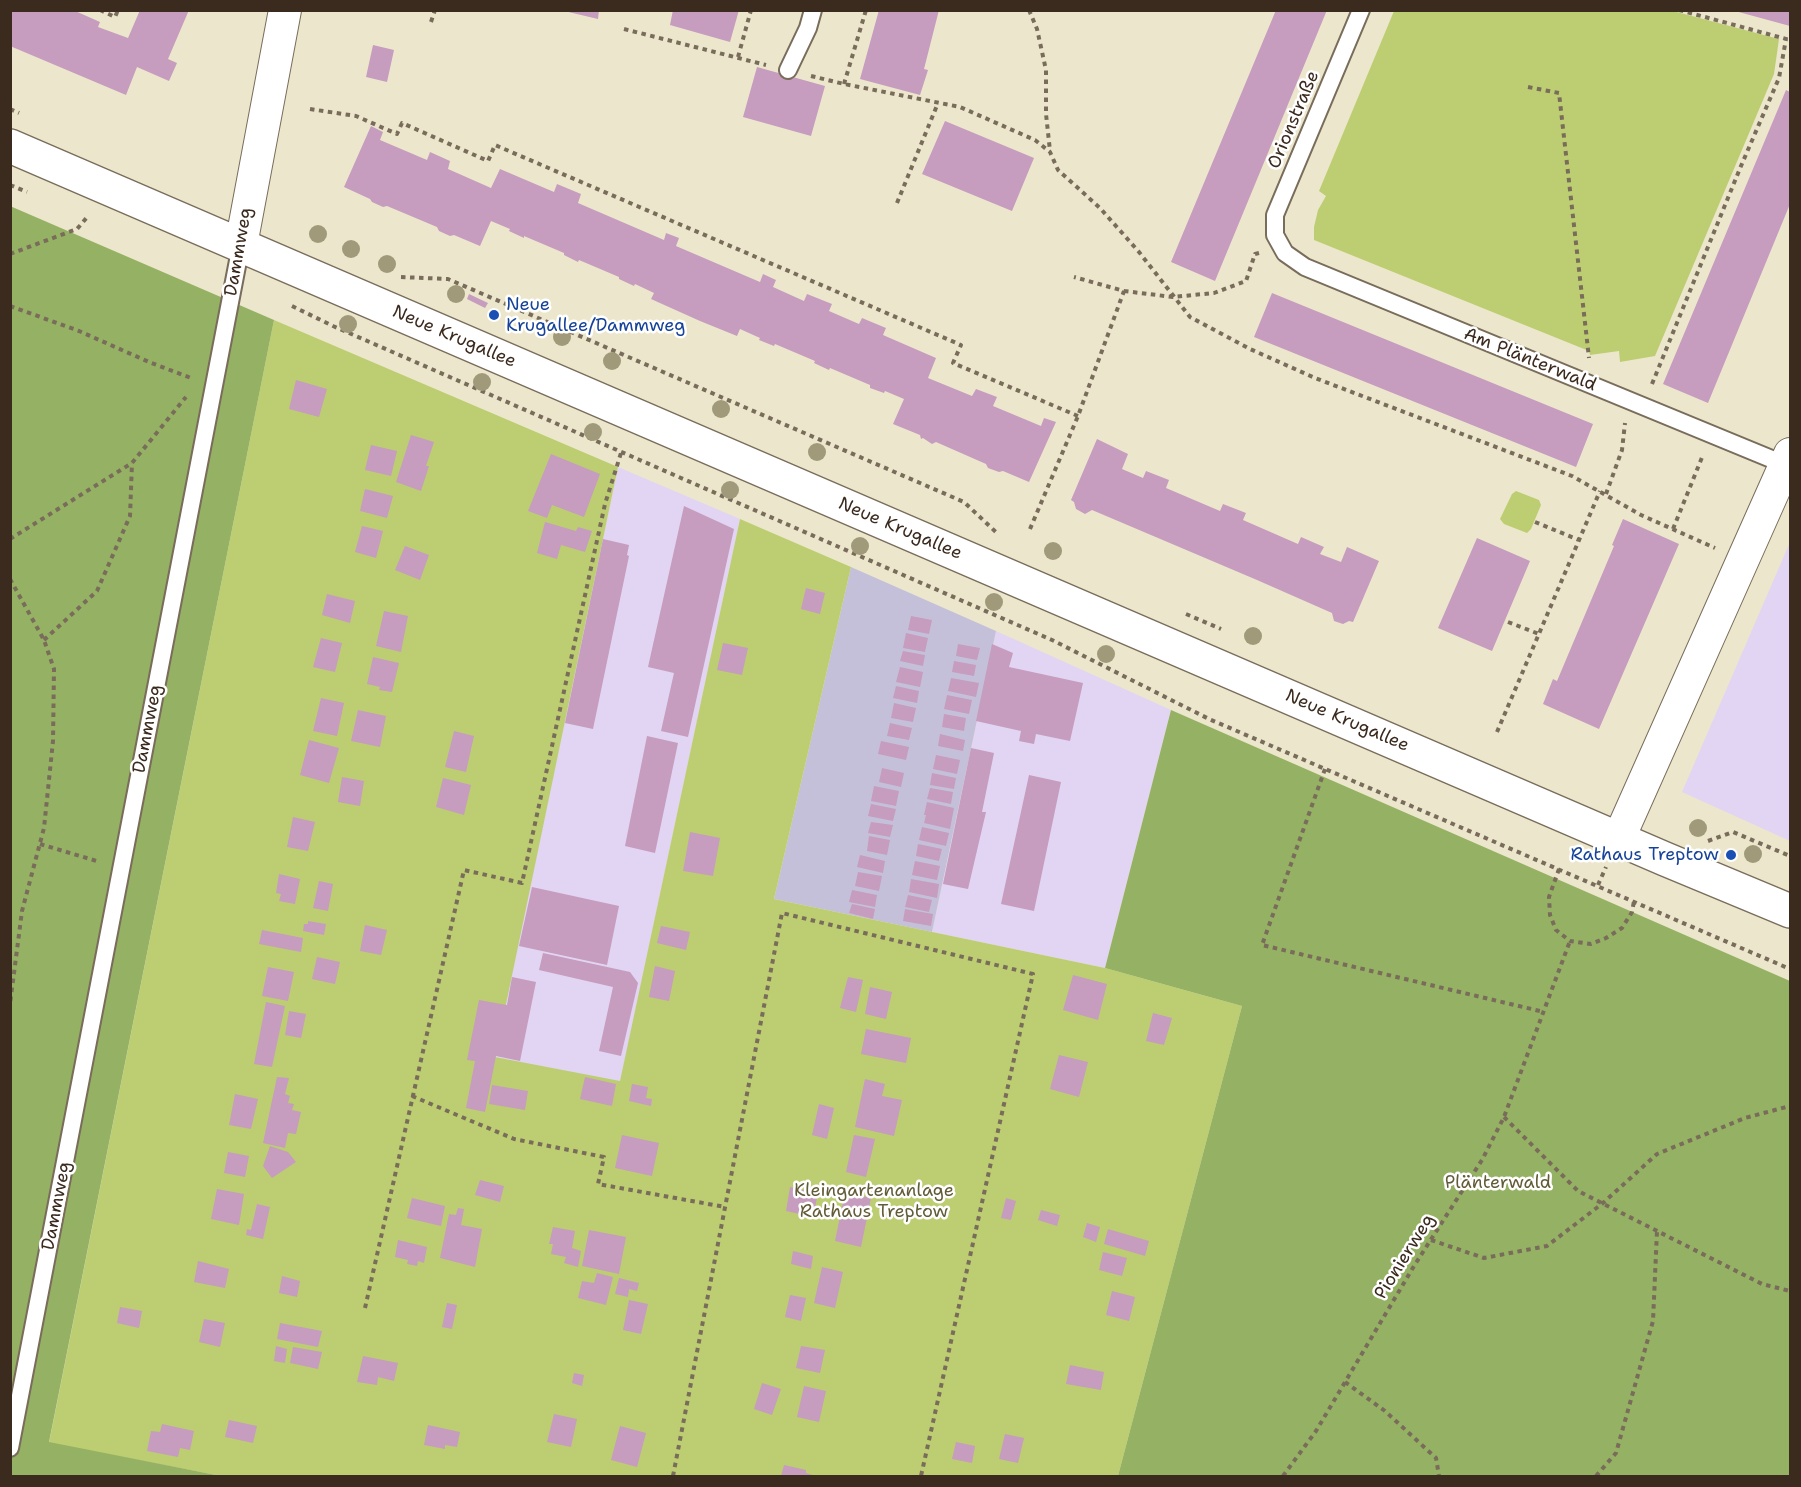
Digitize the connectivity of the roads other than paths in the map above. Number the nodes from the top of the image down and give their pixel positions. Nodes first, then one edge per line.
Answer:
1 (285, 10) edge
2 (813, 10) edge
3 (1361, 10) edge
4 (788, 70) road end
5 (10, 146) edge
6 (241, 245) junction
7 (1279, 245) joint
8 (1788, 460) edge
9 (1618, 838) junction
10 (1791, 911) edge
11 (10, 1448) edge

1 - 6 street, Dammweg
2 - 4 lane
3 - 7 lane, Orionstraße
5 - 6 street, Neue Krugallee
6 - 9 street, Neue Krugallee
6 - 11 lane, Dammweg
7 - 8 lane, Am Plänterwald
8 - 9 street, Am Plänterwald
9 - 10 street, Neue Krugallee

